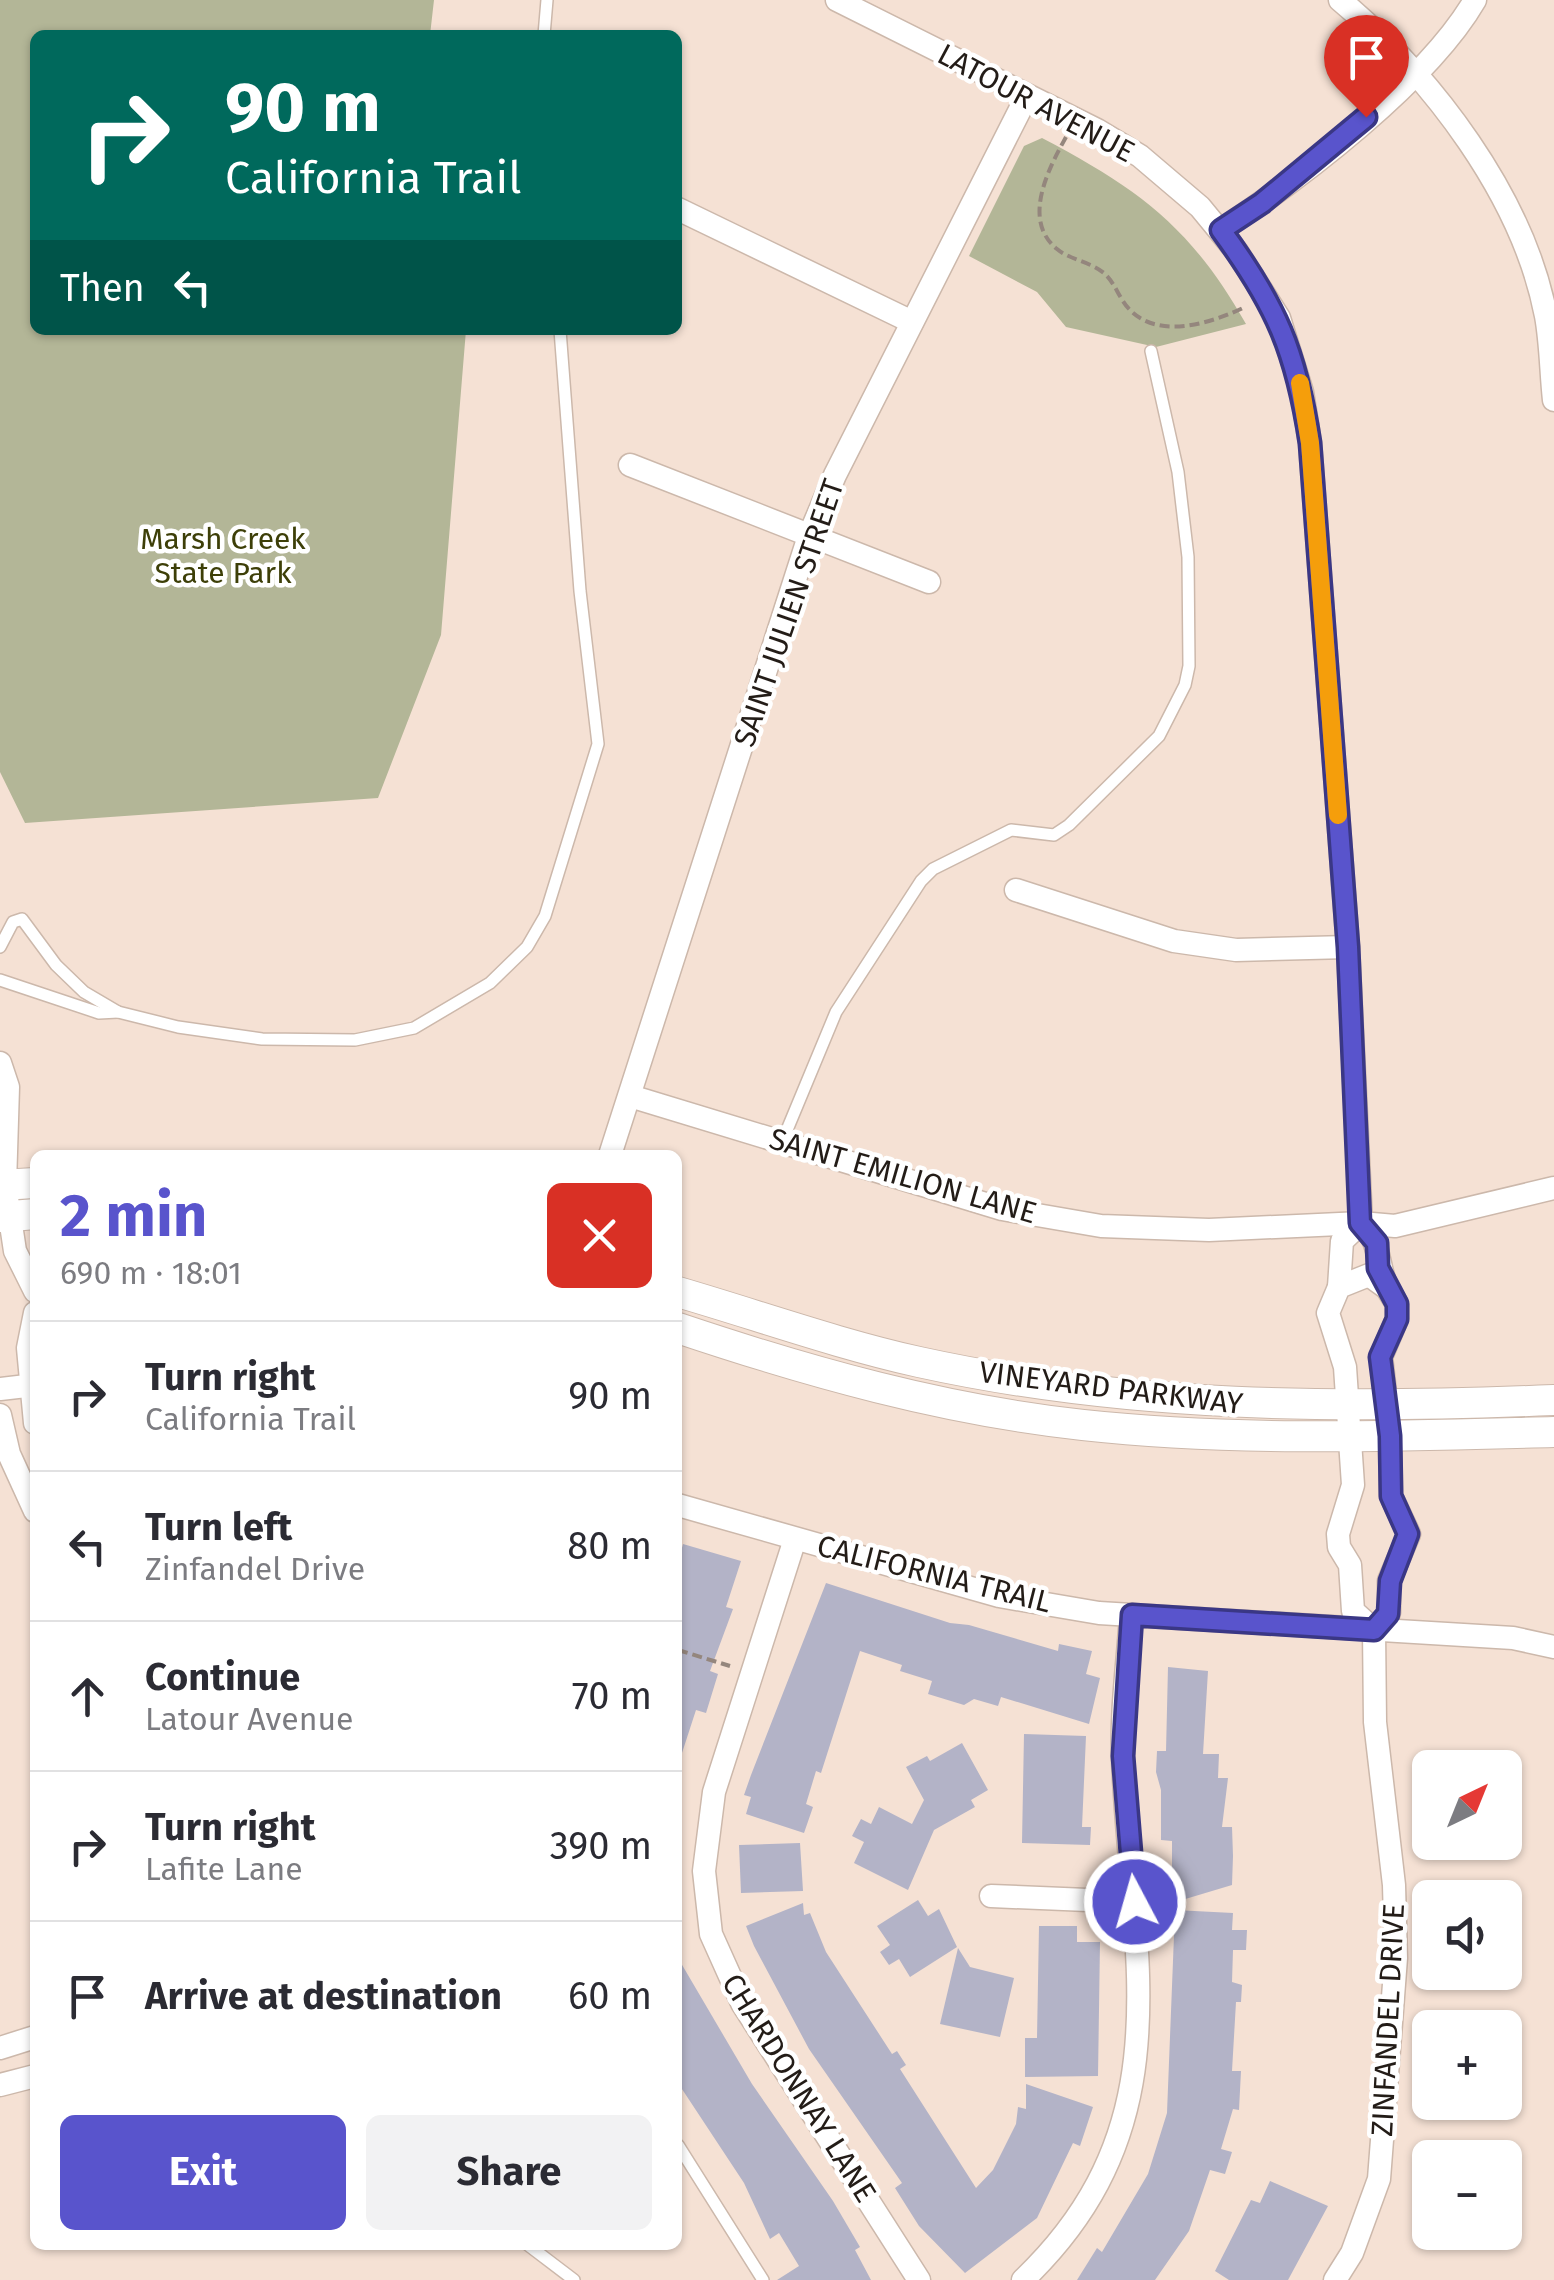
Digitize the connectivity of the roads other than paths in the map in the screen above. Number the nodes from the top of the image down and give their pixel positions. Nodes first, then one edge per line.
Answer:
1 (547, 0) edge
2 (837, 0) edge
3 (1340, 0) edge
4 (1475, 0) edge
5 (544, 30) edge
6 (1418, 74) junction
7 (1027, 96) junction
8 (682, 210) edge
9 (1221, 230) junction
10 (912, 322) junction
11 (560, 335) edge
12 (1150, 351) dead end
13 (1554, 400) edge
14 (630, 465) dead end
15 (809, 536) junction
16 (929, 582) dead end
17 (1016, 890) dead end
18 (0, 946) edge
19 (1348, 947) junction
20 (0, 980) edge
21 (118, 1012) junction
22 (0, 1062) edge
23 (630, 1096) junction
24 (782, 1142) junction
25 (612, 1150) edge
26 (13, 1184) edge
27 (1554, 1188) edge
28 (15, 1216) edge
29 (1360, 1223) junction
30 (30, 1282) edge
31 (1339, 1287) junction
32 (1388, 1288) junction
33 (682, 1293) edge
34 (682, 1329) edge
35 (30, 1338) edge
36 (30, 1363) edge
37 (30, 1385) edge
38 (0, 1389) edge
39 (1554, 1400) edge
40 (0, 1415) edge
41 (1346, 1420) junction
42 (1389, 1422) junction
43 (1554, 1432) edge
44 (30, 1501) edge
45 (682, 1506) edge
46 (795, 1539) junction
47 (1400, 1558) junction
48 (1350, 1565) junction
49 (1132, 1615) junction
50 (1374, 1630) junction
51 (1554, 1647) edge
52 (992, 1896) dead end
53 (1135, 1902) junction
54 (30, 2039) edge
55 (0, 2048) edge
56 (30, 2077) edge
57 (0, 2085) edge
58 (682, 2151) edge
59 (535, 2250) edge
60 (574, 2280) edge
61 (763, 2280) edge
62 (919, 2280) edge
63 (1023, 2280) edge
64 (1335, 2280) edge

1 - 5 lane
2 - 7 street, LATOUR AVENUE
3 - 6 street
4 - 6 street
6 - 9 street
6 - 13 street
7 - 9 street, LATOUR AVENUE
7 - 10 street, SAINT JULIEN STREET
8 - 10 street
9 - 19 street, LATOUR AVENUE
10 - 15 street, SAINT JULIEN STREET
11 - 21 lane
12 - 24 lane
14 - 15 street
15 - 16 street
15 - 23 street, SAINT JULIEN STREET
17 - 19 street
18 - 21 lane
19 - 29 street, LATOUR AVENUE
20 - 21 lane
22 - 26 street
23 - 24 street, SAINT EMILION LANE
23 - 25 street, SAINT JULIEN STREET
24 - 29 street, SAINT EMILION LANE
26 - 28 street
27 - 29 street, SAINT EMILION LANE
28 - 30 street
29 - 31 street, LATOUR AVENUE
29 - 32 street, LATOUR AVENUE
31 - 32 street
31 - 41 street, LATOUR AVENUE
32 - 42 street, LATOUR AVENUE
33 - 41 street, VINEYARD PARKWAY
34 - 41 street, VINEYARD PARKWAY
35 - 36 street
37 - 38 street
39 - 42 street, VINEYARD PARKWAY
40 - 44 street
41 - 42 street, VINEYARD PARKWAY
41 - 48 street, ZINFANDEL DRIVE
42 - 43 street, VINEYARD PARKWAY
42 - 47 street, ZINFANDEL DRIVE
45 - 46 street, CALIFORNIA TRAIL
46 - 49 street, CALIFORNIA TRAIL
46 - 62 street, CHARDONNAY LANE
47 - 48 street
47 - 50 street, ZINFANDEL DRIVE
48 - 50 street, ZINFANDEL DRIVE
49 - 50 street, CALIFORNIA TRAIL
49 - 53 street
50 - 51 street, CALIFORNIA TRAIL
50 - 64 street, ZINFANDEL DRIVE
52 - 53 street
53 - 63 street
54 - 55 street
56 - 57 street
58 - 61 lane
59 - 60 lane

